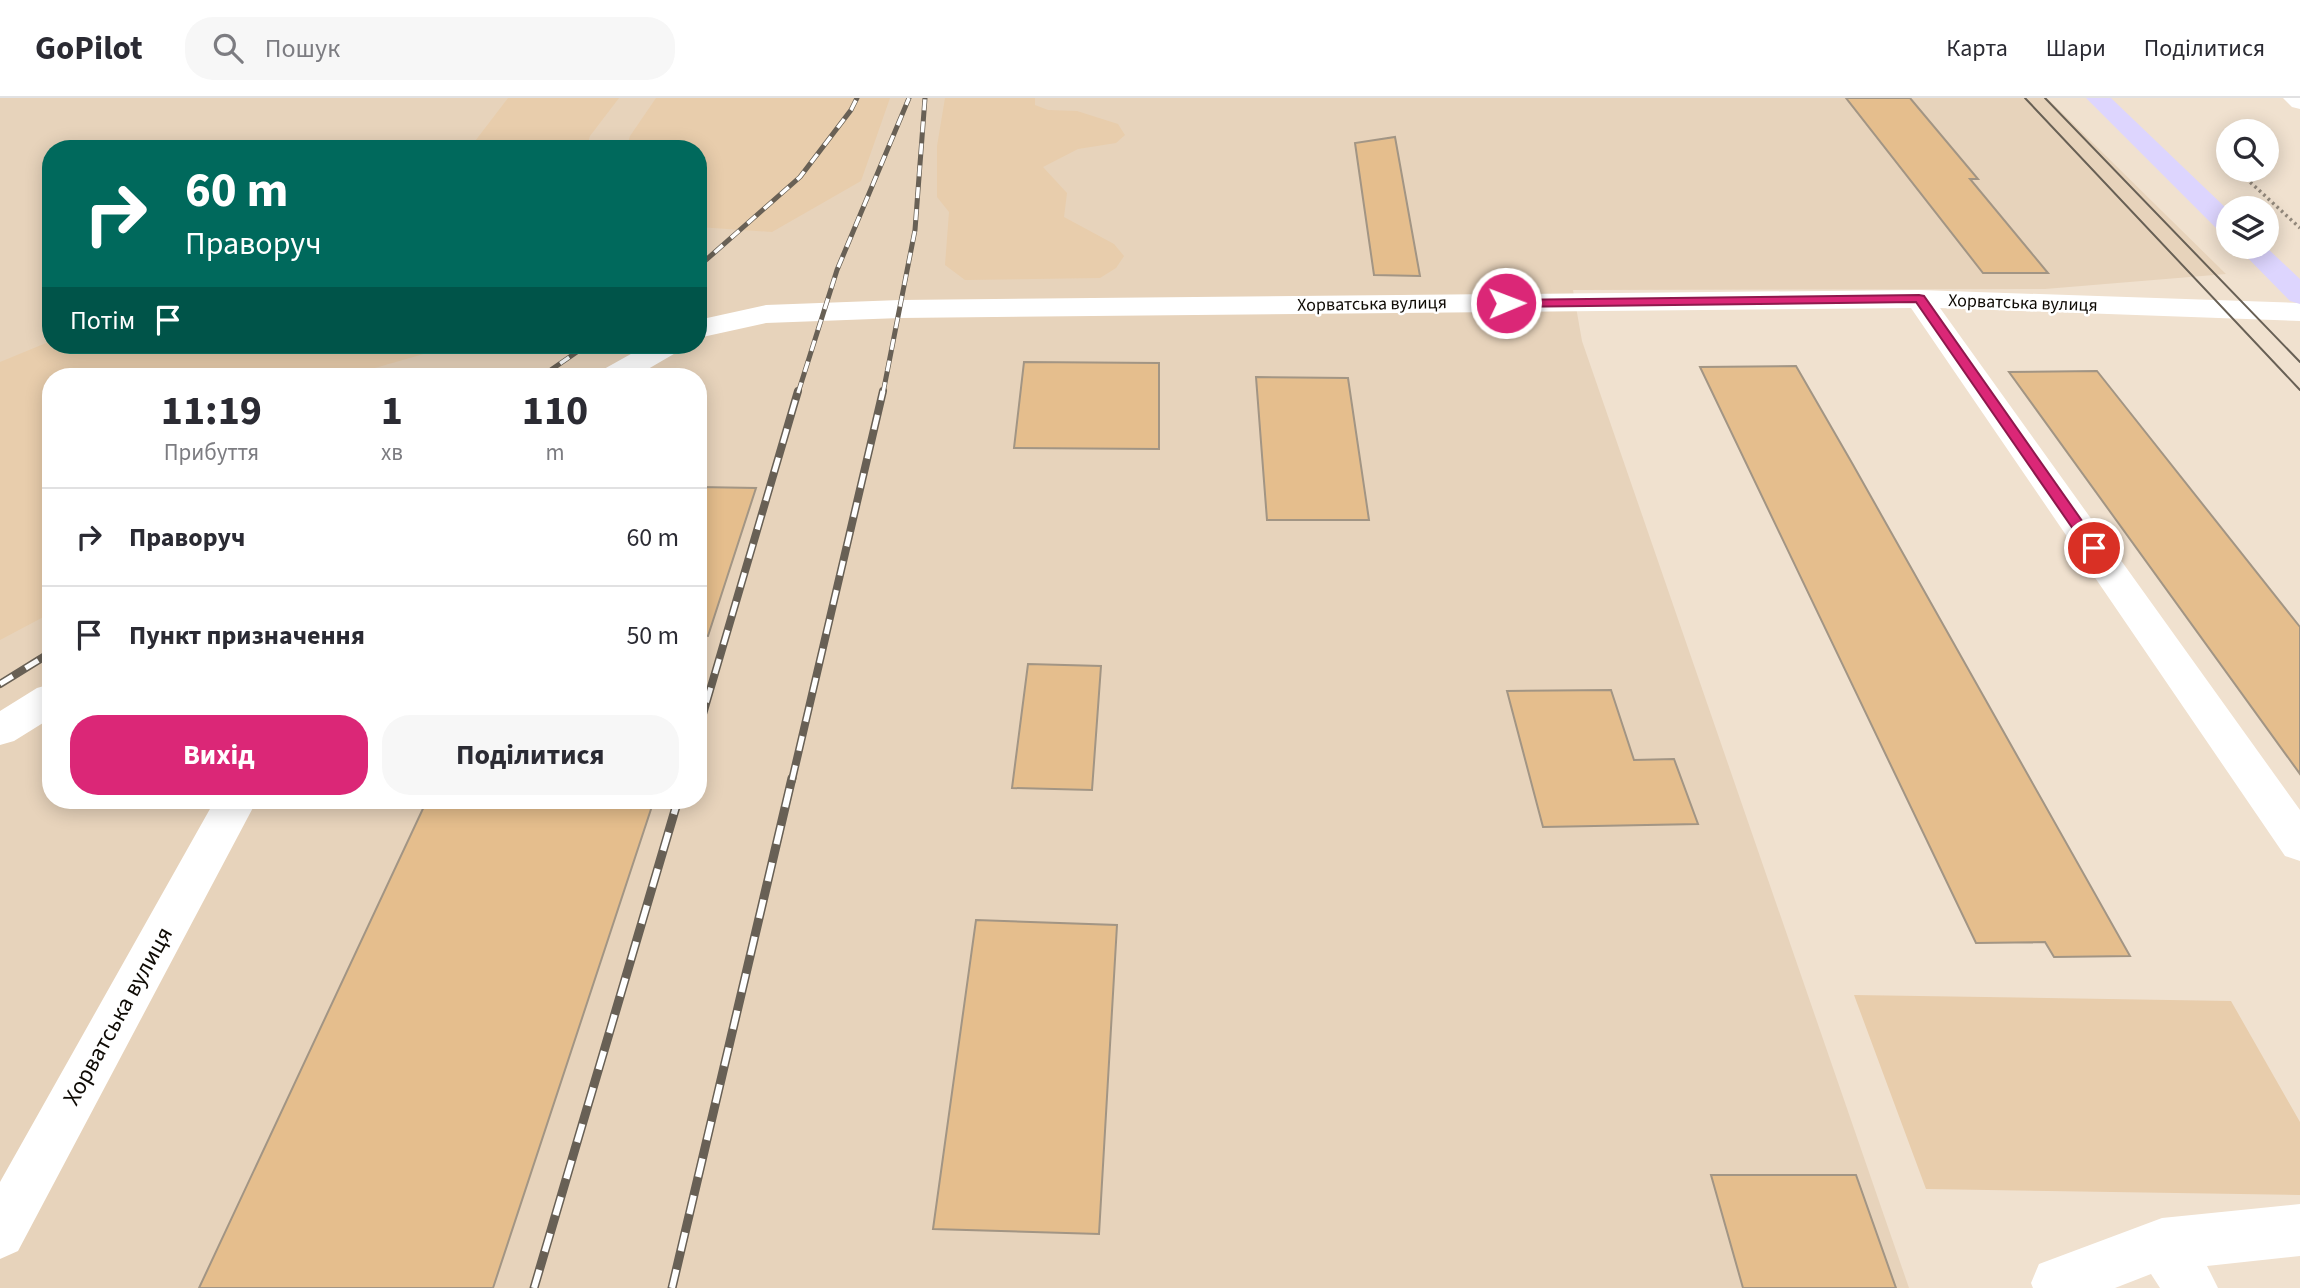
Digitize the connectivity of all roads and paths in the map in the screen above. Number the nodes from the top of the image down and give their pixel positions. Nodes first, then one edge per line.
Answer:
1 (2098, 98) edge
2 (2295, 98) edge
3 (2300, 102) edge
4 (2250, 182) edge
5 (2216, 213) edge
6 (2300, 228) edge
7 (2263, 259) edge
8 (2300, 295) edge
9 (1919, 299) junction
10 (2300, 312) edge
11 (707, 327) edge
12 (653, 354) edge
13 (629, 368) edge
14 (42, 704) edge
15 (0, 730) edge
16 (231, 809) edge
17 (2300, 843) edge
18 (2300, 1230) edge
19 (0, 1233) edge
20 (2162, 1244) junction
21 (2058, 1283) dead end
22 (2191, 1288) edge

1 - 5 main road
2 - 3 street
4 - 6 path
7 - 8 main road
9 - 10 street, Хорватська вулиця
9 - 11 street, Хорватська вулиця
9 - 17 street
12 - 13 street
14 - 15 street
16 - 19 street, Хорватська вулиця
18 - 20 street
20 - 21 street
20 - 22 street

